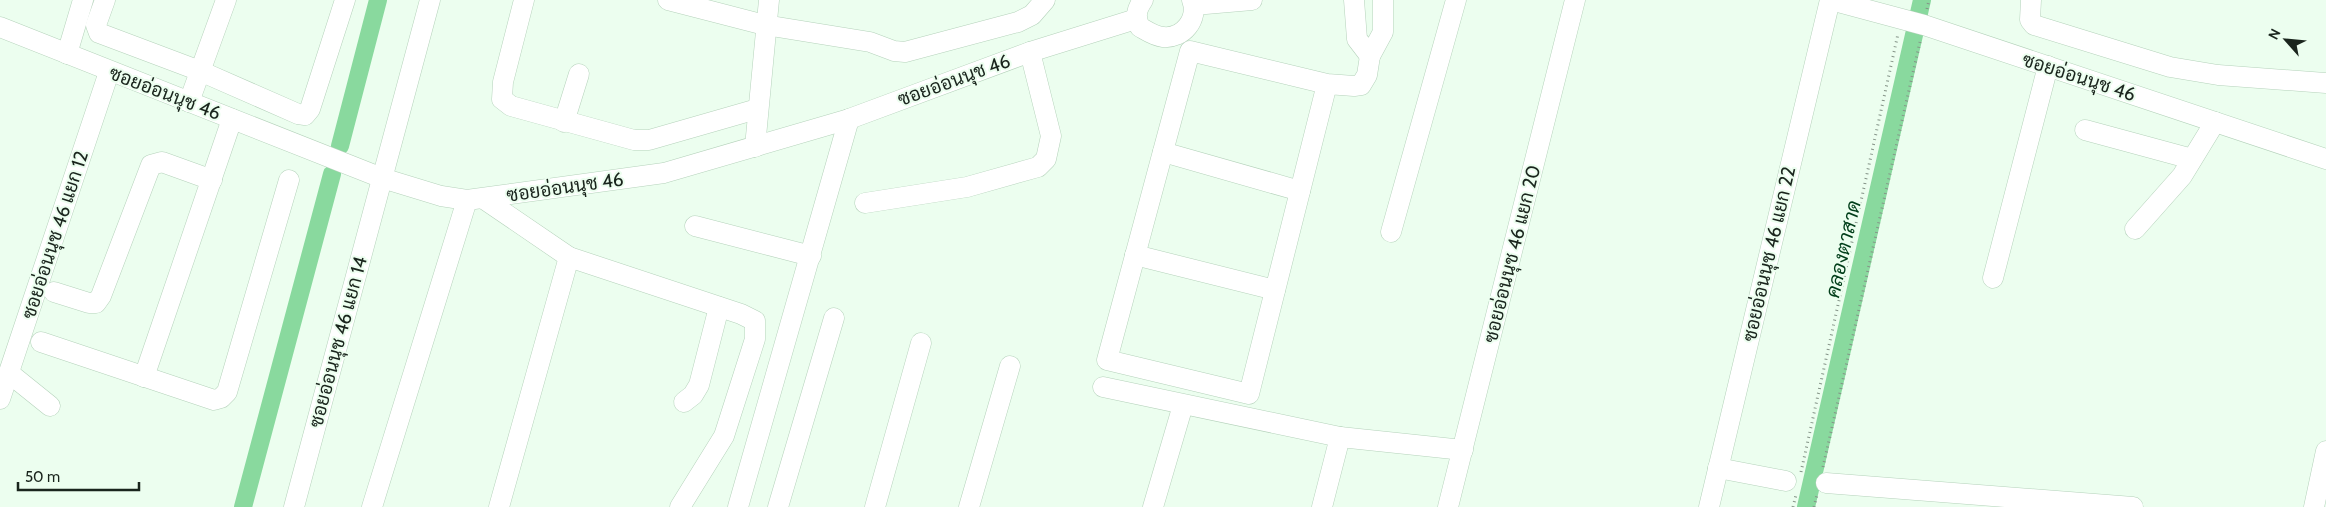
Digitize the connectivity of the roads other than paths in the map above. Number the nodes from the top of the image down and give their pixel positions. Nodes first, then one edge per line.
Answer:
1 (83, 0) edge
2 (105, 0) edge
3 (226, 0) edge
4 (345, 0) edge
5 (430, 0) edge
6 (524, 0) edge
7 (668, 0) edge
8 (769, 0) edge
9 (1045, 0) edge
10 (1143, 0) edge
11 (1252, 0) edge
12 (1354, 0) edge
13 (1383, 0) edge
14 (1456, 0) edge
15 (1575, 0) edge
16 (1830, 0) edge
17 (2031, 0) edge
18 (1193, 3) edge
19 (1136, 19) junction
20 (765, 25) junction
21 (0, 28) edge
22 (1030, 52) junction
23 (67, 54) junction
24 (1370, 56) junction
25 (2048, 66) junction
26 (200, 71) junction
27 (109, 72) junction
28 (579, 74) dead end
29 (2326, 83) edge
30 (1327, 84) junction
31 (189, 102) junction
32 (757, 109) junction
33 (232, 119) junction
34 (849, 119) junction
35 (564, 122) junction
36 (2215, 122) junction
37 (2085, 130) dead end
38 (755, 147) junction
39 (1163, 152) junction
40 (2192, 159) junction
41 (2326, 159) edge
42 (382, 178) junction
43 (212, 180) junction
44 (289, 180) dead end
45 (1300, 191) junction
46 (475, 199) junction
47 (865, 203) dead end
48 (695, 226) dead end
49 (2135, 228) dead end
50 (1390, 232) dead end
51 (1135, 255) junction
52 (811, 256) junction
53 (569, 257) junction
54 (1993, 278) dead end
55 (1275, 290) junction
56 (54, 292) dead end
57 (718, 306) junction
58 (834, 318) dead end
59 (41, 342) dead end
60 (922, 343) dead end
61 (1010, 366) dead end
62 (8, 373) junction
63 (144, 377) junction
64 (1102, 388) dead end
65 (0, 399) edge
66 (684, 402) dead end
67 (1183, 405) junction
68 (50, 406) dead end
69 (1340, 437) junction
70 (1463, 450) junction
71 (2326, 451) edge
72 (1718, 468) junction
73 (1823, 480) road end
74 (1795, 482) road end
75 (294, 507) edge
76 (372, 507) edge
77 (499, 507) edge
78 (680, 507) edge
79 (738, 507) edge
80 (778, 507) edge
81 (875, 507) edge
82 (969, 507) edge
83 (1153, 507) edge
84 (1322, 507) edge
85 (1448, 507) edge
86 (1709, 507) edge
87 (2133, 507) edge
88 (2314, 507) edge

1 - 23 street
2 - 26 street
3 - 26 street
4 - 26 street
5 - 42 street, ซอยอ่อนนุช 46 แยก 14
6 - 35 street
7 - 20 street
8 - 20 street
9 - 20 street
10 - 19 street
11 - 18 street
12 - 24 street
13 - 24 street
14 - 50 street
15 - 70 street, ซอยอ่อนนุช 46 แยก 20
16 - 25 street, ซอยอ่อนนุช 46
16 - 72 street, ซอยอ่อนนุช 46 แยก 22
17 - 29 street
18 - 19 street
19 - 22 street, ซอยอ่อนนุช 46
20 - 32 street
21 - 23 street, ซอยอ่อนนุช 46
22 - 34 street, ซอยอ่อนนุช 46
22 - 47 street
23 - 27 street, ซอยอ่อนนุช 46
24 - 30 street
25 - 36 street, ซอยอ่อนนุช 46
25 - 54 street
26 - 31 street
27 - 31 street, ซอยอ่อนนุช 46
27 - 62 street, ซอยอ่อนนุช 46 แยก 12
28 - 35 street
30 - 39 street
30 - 45 street
31 - 33 street, ซอยอ่อนนุช 46
32 - 35 street
32 - 38 street
33 - 42 street, ซอยอ่อนนุช 46
33 - 43 street
34 - 38 street, ซอยอ่อนนุช 46
34 - 52 street
36 - 40 street
36 - 41 street, ซอยอ่อนนุช 46
37 - 40 street
38 - 46 street, ซอยอ่อนนุช 46
39 - 45 street
39 - 51 street
40 - 49 street
42 - 46 street, ซอยอ่อนนุช 46
42 - 75 street, ซอยอ่อนนุช 46 แยก 14
43 - 56 street
43 - 63 street
44 - 63 street
45 - 55 street
46 - 53 street
46 - 76 street
48 - 52 street
51 - 55 street
51 - 55 street
52 - 79 street
53 - 57 street
53 - 77 street
57 - 66 street
57 - 78 street
58 - 80 street
59 - 63 street
60 - 81 street
61 - 82 street
62 - 65 street, ซอยอ่อนนุช 46 แยก 12
62 - 68 street
64 - 67 street
67 - 69 street
67 - 83 street
69 - 70 street
69 - 84 street
70 - 85 street, ซอยอ่อนนุช 46 แยก 20
71 - 88 street
72 - 74 street
72 - 86 street, ซอยอ่อนนุช 46 แยก 22
73 - 87 street

